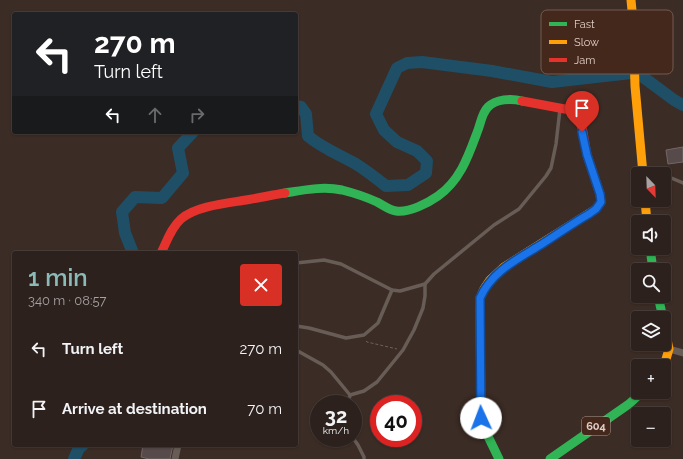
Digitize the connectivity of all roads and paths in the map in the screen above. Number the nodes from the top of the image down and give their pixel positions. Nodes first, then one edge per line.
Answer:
1 (631, 0) edge
2 (632, 10) edge
3 (635, 74) edge
4 (560, 108) junction
5 (642, 167) edge
6 (671, 178) edge
7 (683, 183) edge
8 (162, 251) edge
9 (298, 263) edge
10 (425, 284) junction
11 (392, 290) junction
12 (298, 326) edge
13 (364, 334) junction
14 (403, 350) junction
15 (671, 350) edge
16 (298, 351) edge
17 (683, 353) edge
18 (349, 395) edge
19 (354, 395) edge
20 (634, 399) edge
21 (178, 447) edge
22 (359, 447) edge
23 (175, 459) edge
24 (364, 459) edge
25 (499, 459) edge
26 (550, 459) edge

1 - 2 street
3 - 5 street
4 - 8 street
4 - 10 lane
4 - 25 street
6 - 7 lane
9 - 11 lane
10 - 11 lane
10 - 14 lane
11 - 13 lane
12 - 13 lane
13 - 14 path
14 - 19 lane
15 - 17 street
16 - 18 lane
20 - 26 street, 604
21 - 23 street
22 - 24 lane

